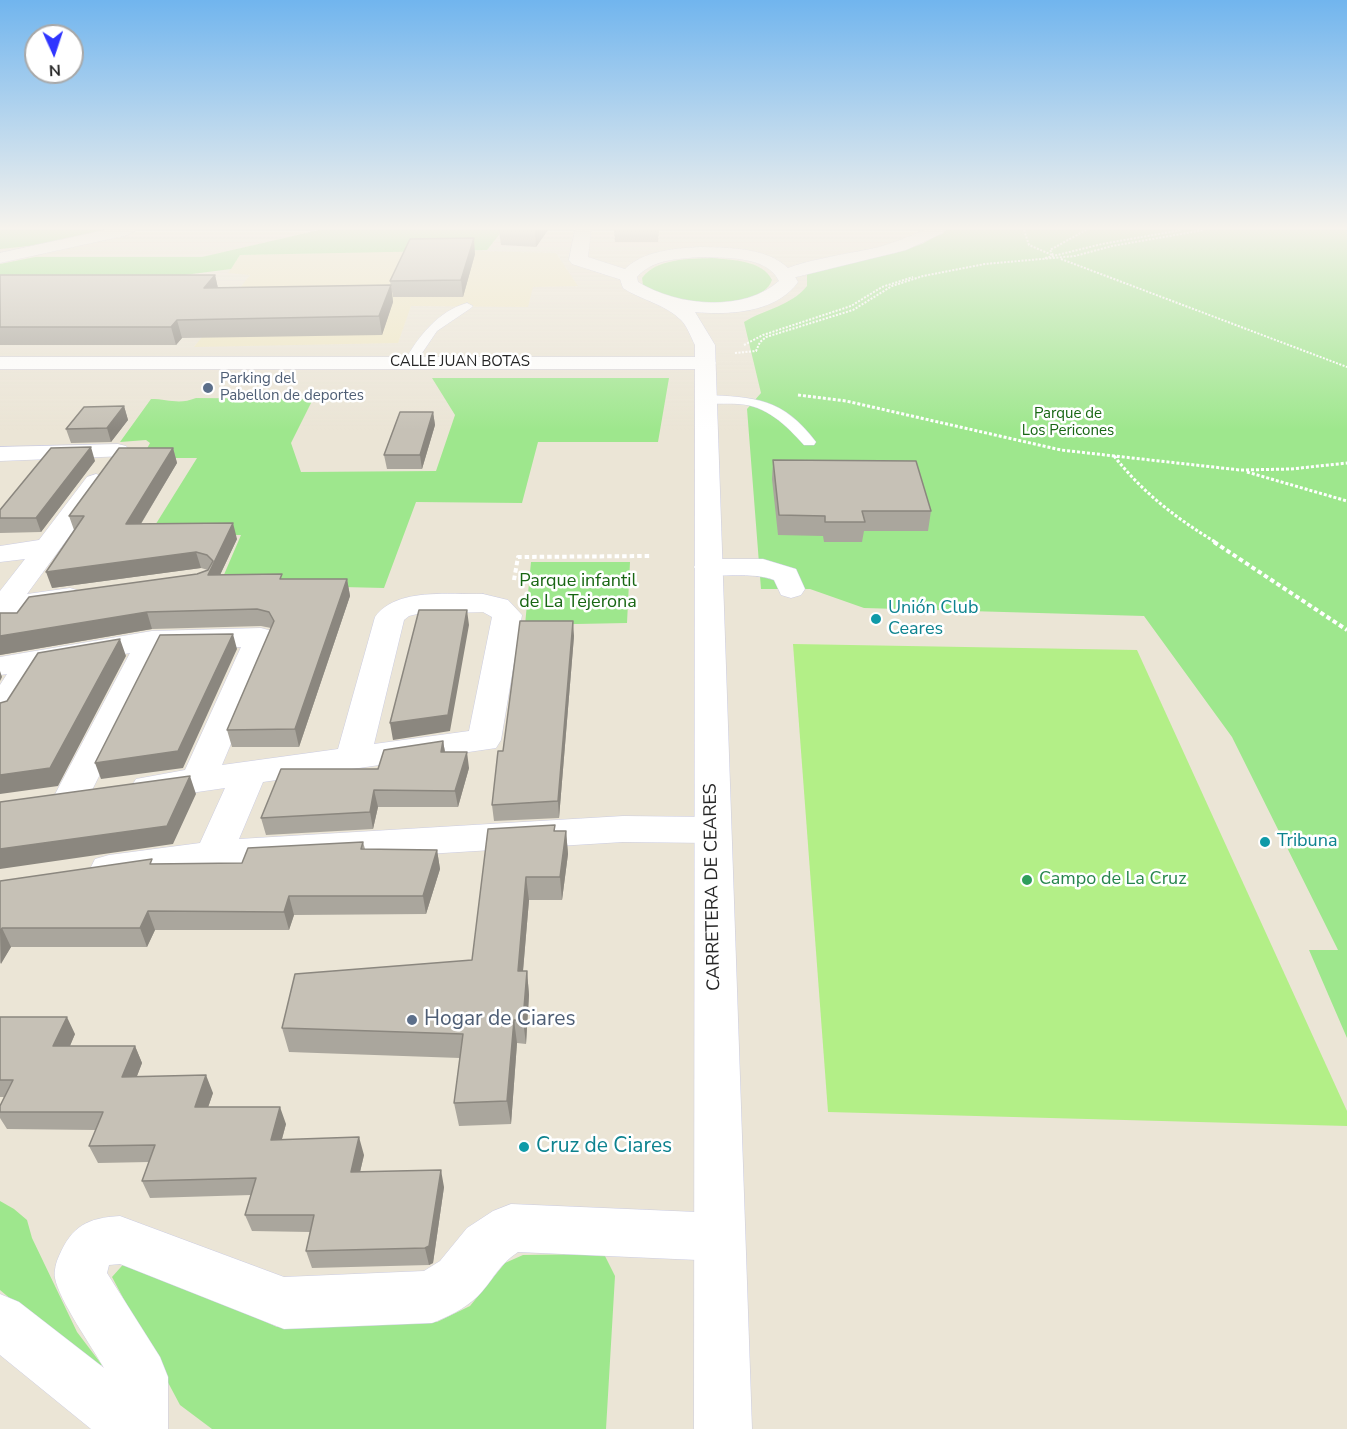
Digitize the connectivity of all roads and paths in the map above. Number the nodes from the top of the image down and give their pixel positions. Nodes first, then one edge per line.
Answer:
1 (648, 297) edge
2 (773, 297) edge
3 (865, 297) edge
4 (874, 297) edge
5 (1161, 297) edge
6 (669, 304) junction
7 (743, 304) junction
8 (466, 306) dead end
9 (744, 345) dead end
10 (705, 353) junction
11 (410, 362) junction
12 (0, 363) edge
13 (1347, 367) edge
14 (794, 395) dead end
15 (705, 399) junction
16 (809, 442) dead end
17 (11, 454) edge
18 (1114, 456) junction
19 (1347, 463) edge
20 (1240, 470) junction
21 (0, 479) edge
22 (1347, 501) edge
23 (49, 547) junction
24 (0, 554) edge
25 (650, 556) dead end
26 (708, 567) junction
27 (791, 589) dead end
28 (97, 593) edge
29 (2, 607) edge
30 (507, 615) junction
31 (1347, 630) edge
32 (153, 640) junction
33 (32, 660) junction
34 (0, 666) edge
35 (0, 711) edge
36 (353, 758) junction
37 (249, 773) junction
38 (198, 780) junction
39 (711, 830) junction
40 (214, 854) junction
41 (71, 874) edge
42 (720, 1237) junction
43 (0, 1321) edge
44 (138, 1429) edge
45 (723, 1429) edge

1 - 6 street
2 - 7 street
3 - 9 path
4 - 10 path
5 - 13 path
6 - 7 street
6 - 10 street, CARRETERA DE CEARES
7 - 10 street
8 - 11 lane
10 - 11 street, CALLE JUAN BOTAS
10 - 15 street, CARRETERA DE CEARES
11 - 12 street, CALLE JUAN BOTAS
14 - 18 path
15 - 16 lane
15 - 26 street, CARRETERA DE CEARES
17 - 21 street
17 - 23 street
18 - 20 path
18 - 31 path
19 - 20 path
20 - 22 path
23 - 24 street
23 - 29 street
25 - 30 path
26 - 27 street
26 - 39 street, CARRETERA DE CEARES
28 - 29 street
30 - 36 street
30 - 36 street
32 - 33 street
32 - 38 street
32 - 38 street
33 - 34 street
33 - 35 street
36 - 37 street
37 - 38 street
37 - 40 street
39 - 40 street
39 - 42 street, CARRETERA DE CEARES
40 - 41 street
42 - 44 street
42 - 45 street, CARRETERA DE CEARES
43 - 44 street

